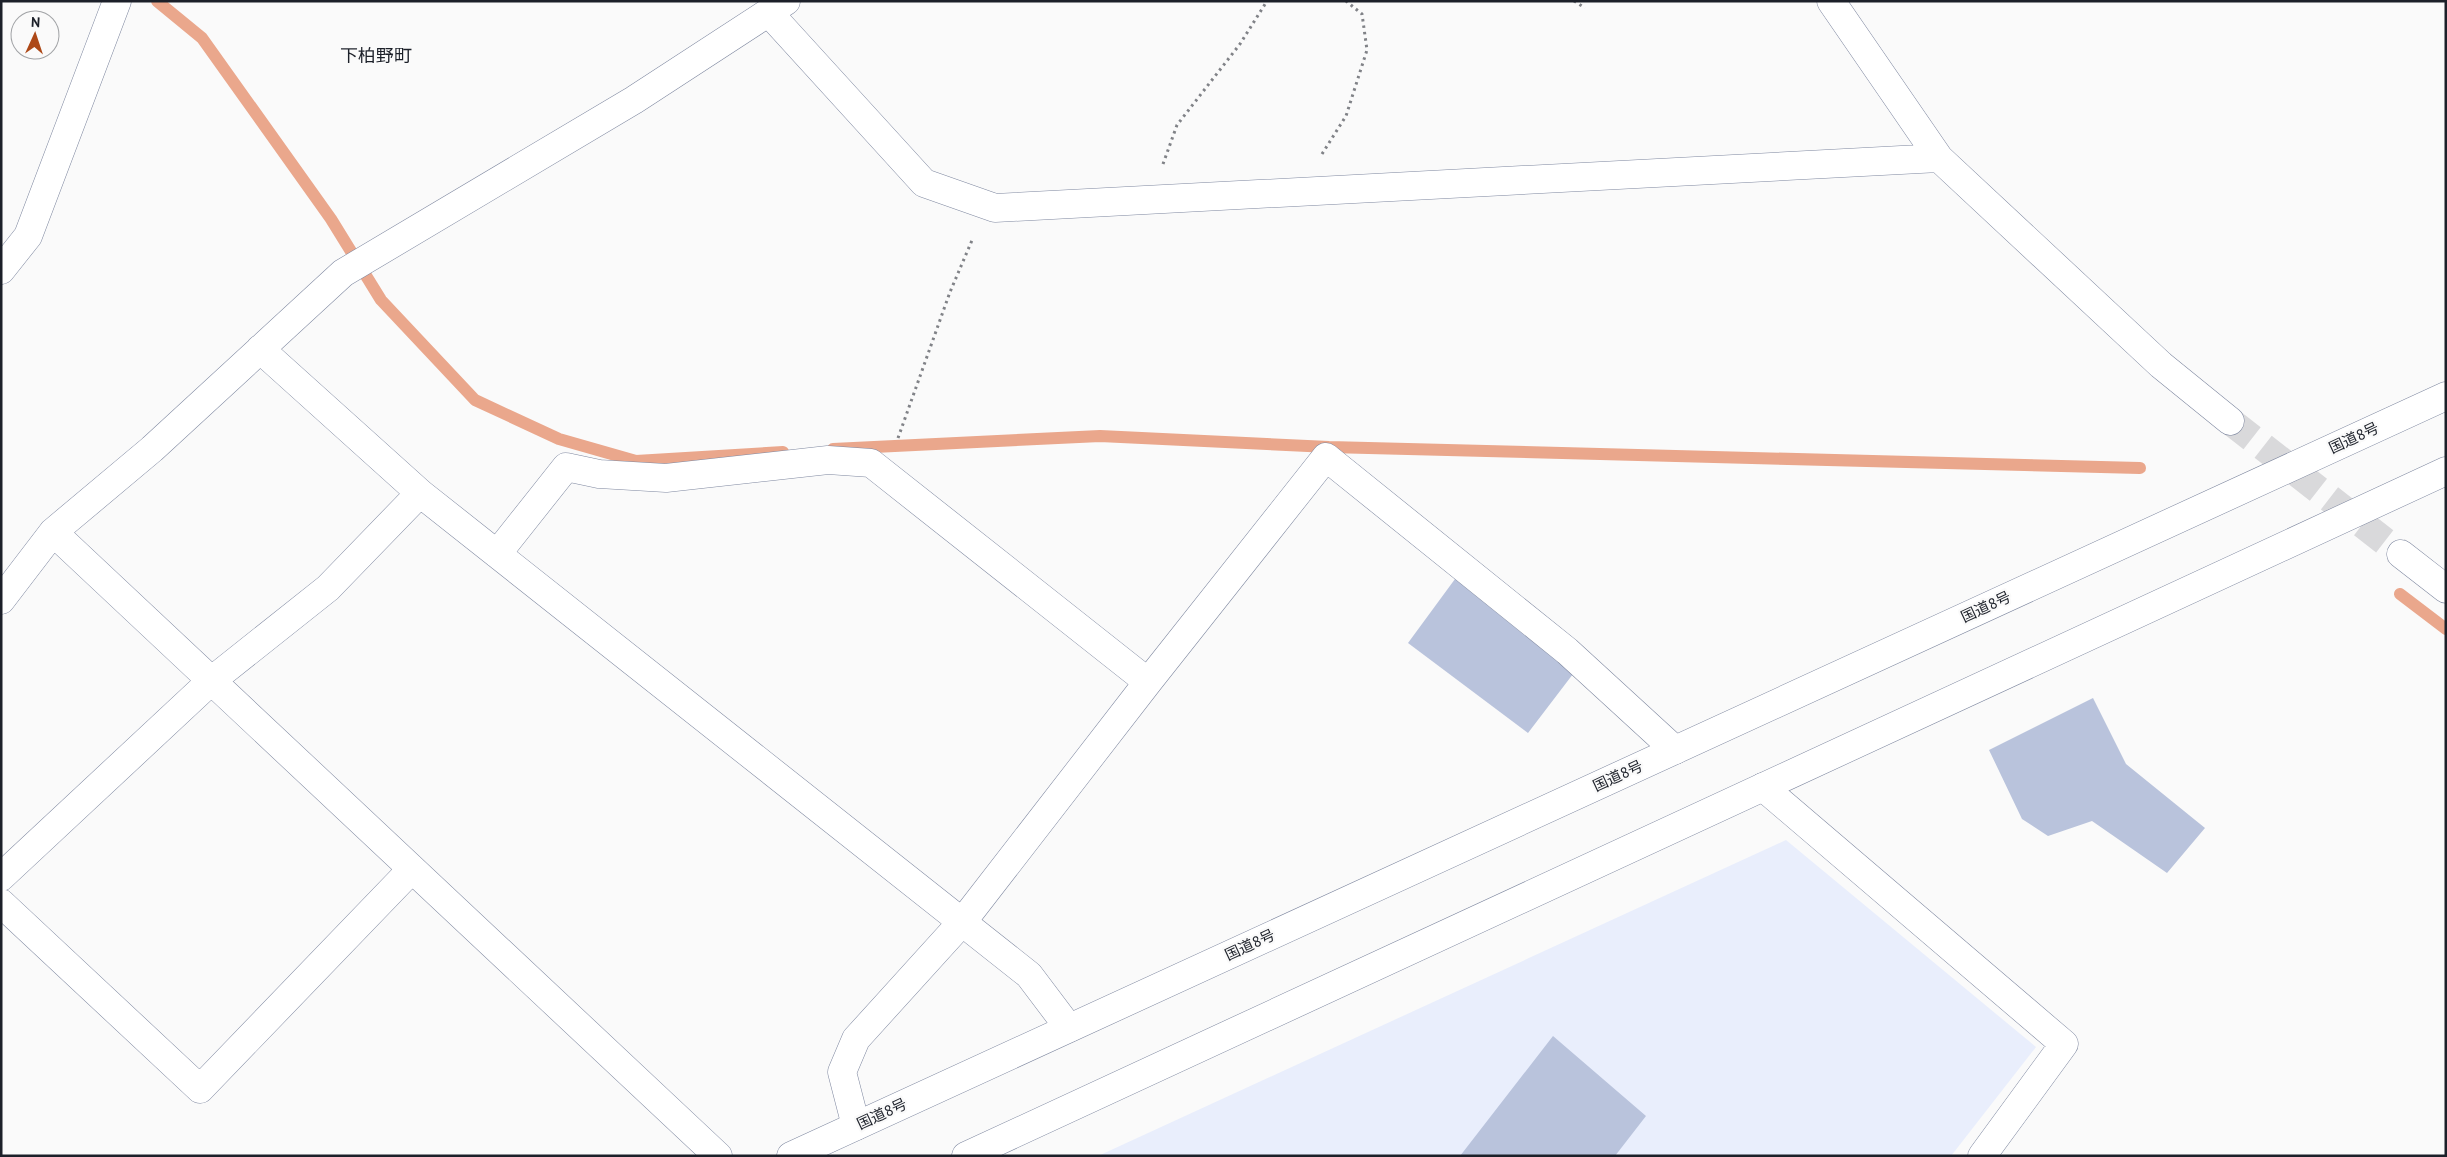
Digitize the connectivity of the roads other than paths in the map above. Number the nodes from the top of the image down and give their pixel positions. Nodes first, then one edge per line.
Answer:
1 (117, 1) edge
2 (1831, 1) edge
3 (778, 7) edge
4 (1939, 158) junction
5 (1, 270) edge
6 (260, 349) junction
7 (2446, 396) edge
8 (2230, 422) tunnel mouth
9 (2446, 471) edge
10 (420, 493) junction
11 (52, 532) junction
12 (497, 554) junction
13 (2401, 554) tunnel mouth
14 (2446, 589) edge
15 (1, 600) edge
16 (212, 681) junction
17 (1148, 682) junction
18 (1675, 750) junction
19 (1763, 787) junction
20 (412, 869) junction
21 (1, 877) edge
22 (1, 903) edge
23 (963, 921) junction
24 (1069, 1028) junction
25 (856, 1126) junction
26 (718, 1156) edge
27 (791, 1156) edge
28 (966, 1156) edge
29 (1982, 1156) edge

1 - 5 main road
2 - 4 main road
3 - 4 main road
3 - 6 main road
4 - 8 main road
6 - 10 main road
6 - 11 main road
7 - 18 main road, 国道8号
9 - 19 main road
10 - 12 main road
10 - 16 main road
11 - 15 main road
11 - 16 main road
12 - 17 main road
12 - 23 main road
13 - 14 main road
16 - 20 main road
16 - 21 main road
17 - 18 main road
17 - 23 main road
18 - 24 main road, 国道8号
19 - 28 main road
19 - 29 main road
20 - 22 main road
20 - 26 main road
23 - 24 main road
23 - 25 main road
24 - 25 main road, 国道8号
25 - 27 main road, 国道8号

